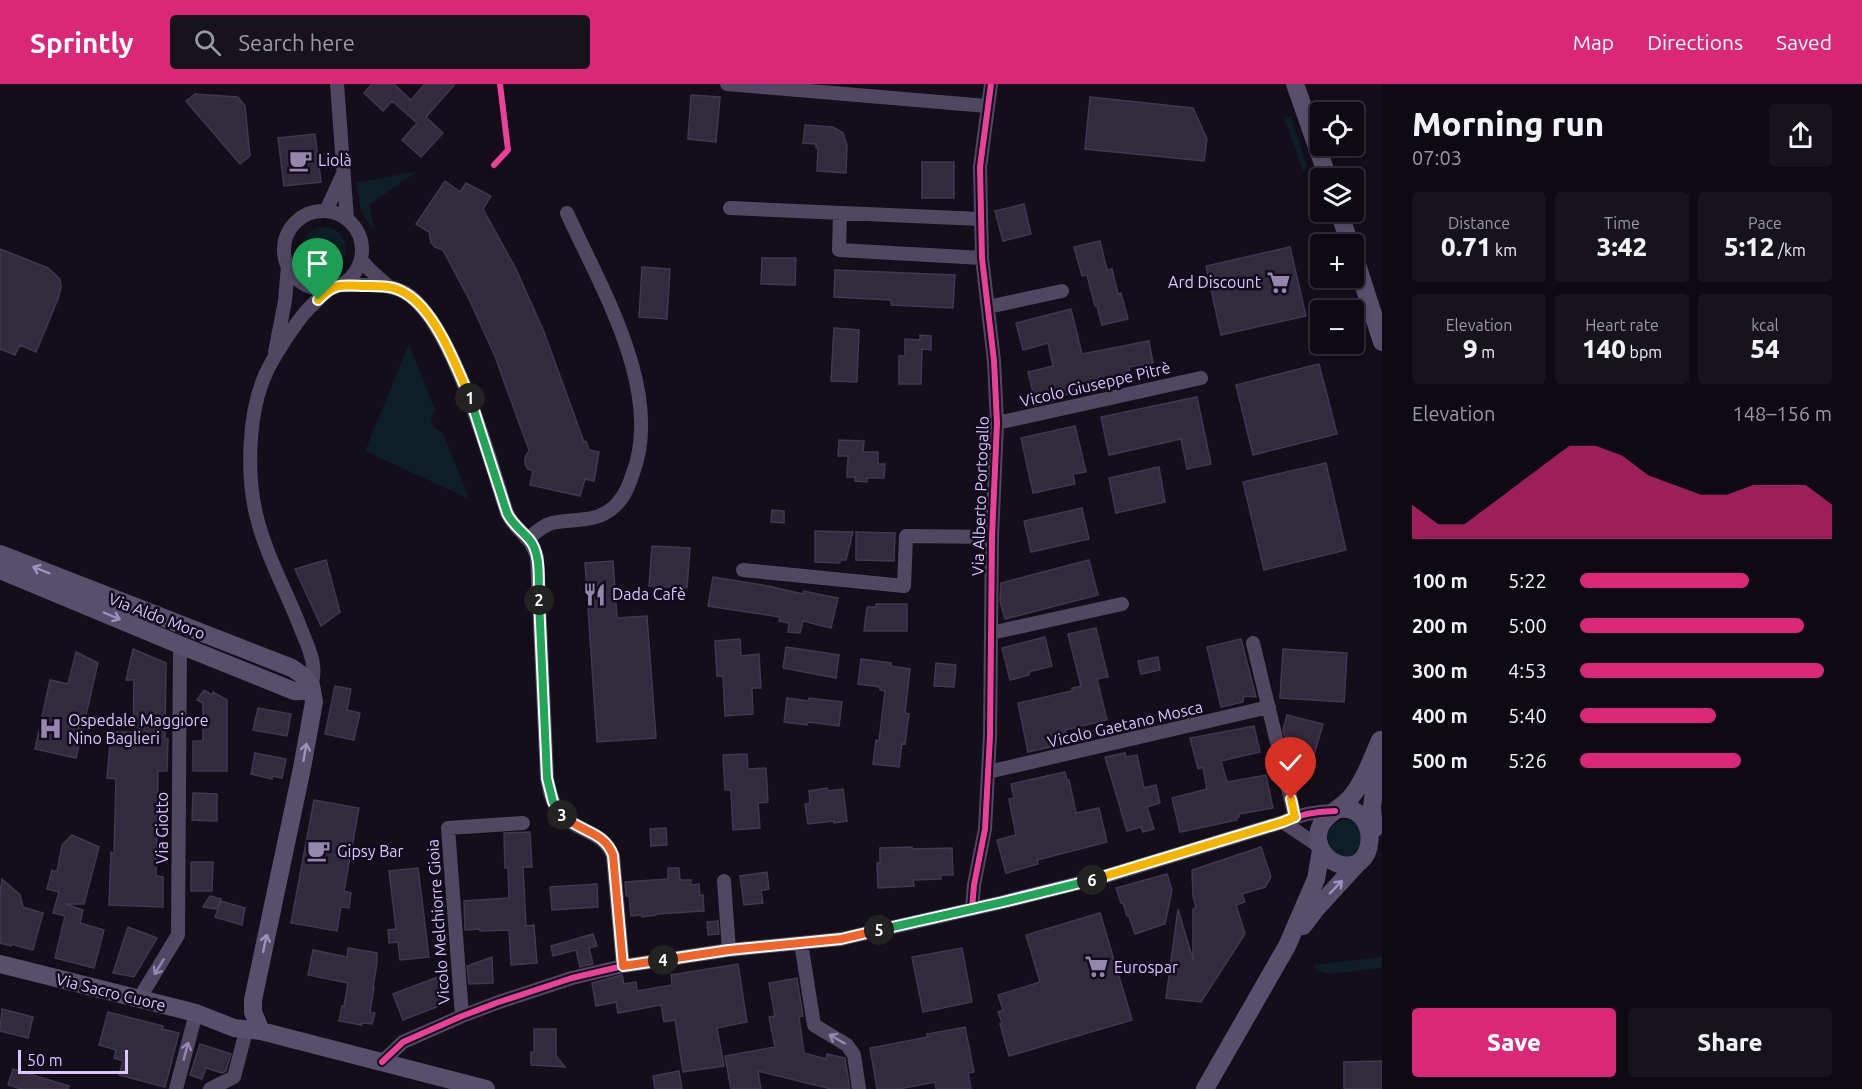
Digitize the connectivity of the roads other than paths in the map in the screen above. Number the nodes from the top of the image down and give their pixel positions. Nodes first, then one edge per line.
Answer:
1 (337, 84) edge
2 (727, 84) edge
3 (991, 84) edge
4 (1295, 84) edge
5 (987, 106) junction
6 (1324, 168) edge
7 (343, 174) junction
8 (729, 208) dead end
9 (326, 211) junction
10 (567, 213) dead end
11 (840, 213) junction
12 (347, 219) junction
13 (981, 219) junction
14 (982, 258) junction
15 (361, 260) junction
16 (288, 266) junction
17 (388, 286) junction
18 (1364, 286) edge
19 (335, 287) junction
20 (1062, 291) dead end
21 (988, 307) junction
22 (1382, 342) edge
23 (274, 360) junction
24 (1201, 378) dead end
25 (997, 423) junction
26 (992, 537) junction
27 (529, 538) junction
28 (0, 554) edge
29 (0, 570) edge
30 (743, 570) dead end
31 (74, 592) junction
32 (1122, 604) dead end
33 (991, 633) junction
34 (1254, 643) dead end
35 (180, 645) junction
36 (304, 679) junction
37 (1269, 707) junction
38 (1381, 736) edge
39 (988, 772) junction
40 (1377, 806) edge
41 (1343, 810) junction
42 (1289, 820) junction
43 (523, 823) dead end
44 (1377, 834) edge
45 (1321, 848) junction
46 (1360, 861) junction
47 (724, 881) dead end
48 (972, 909) junction
49 (801, 943) junction
50 (1287, 946) junction
51 (729, 950) junction
52 (0, 964) edge
53 (623, 966) junction
54 (139, 999) junction
55 (253, 1000) junction
56 (196, 1013) junction
57 (462, 1016) junction
58 (221, 1022) junction
59 (254, 1031) junction
60 (382, 1062) junction
61 (481, 1088) edge
62 (176, 1089) edge
63 (210, 1089) edge
64 (859, 1089) edge
65 (1205, 1089) edge

1 - 7 street
2 - 5 street
3 - 5 street, Via Alberto Portogallo
4 - 6 street
5 - 13 street, Via Alberto Portogallo
7 - 9 street
7 - 12 street
8 - 11 street
9 - 12 street
9 - 16 street
10 - 27 street
11 - 13 street
11 - 14 street
12 - 15 street
13 - 14 street, Via Alberto Portogallo
14 - 21 street, Via Alberto Portogallo
15 - 17 street
15 - 19 street
16 - 19 street
16 - 23 street
17 - 19 street
17 - 27 street
18 - 22 street
19 - 23 street
20 - 21 street
21 - 25 street, Via Alberto Portogallo
23 - 36 street
24 - 25 street, Vicolo Giuseppe Pitrè
25 - 26 street, Via Alberto Portogallo
26 - 30 street
26 - 33 street, Via Alberto Portogallo
27 - 53 street
31 -> 28 street, Via Aldo Moro
29 - 31 street, Via Aldo Moro
31 -> 35 street, Via Aldo Moro
31 - 36 street, Via Aldo Moro
32 - 33 street
33 - 39 street, Via Alberto Portogallo
34 - 37 street
35 - 36 street, Via Aldo Moro
35 -> 54 street, Via Giotto
55 -> 36 street
37 - 39 street, Vicolo Gaetano Mosca
37 - 42 street
38 - 40 street
38 - 41 street
39 - 48 street, Via Alberto Portogallo
40 - 41 street
40 - 44 street
41 - 42 street
41 - 44 street
41 - 45 street
42 - 45 street
42 - 48 street
43 - 57 street, Vicolo Melchiorre Gioia
44 - 46 street
45 - 46 street
45 - 50 street
50 -> 46 street
47 - 51 street
48 - 49 street
49 - 51 street
64 -> 49 street
50 - 65 street
51 - 53 street
52 - 54 street, Via Sacro Cuore
53 - 57 street
54 - 56 street, Via Sacro Cuore
55 - 58 street
55 - 59 street
56 - 58 street, Via Sacro Cuore
62 -> 56 street
57 - 60 street
58 - 59 street, Via Sacro Cuore
59 - 60 street
59 - 63 street
60 - 61 street

